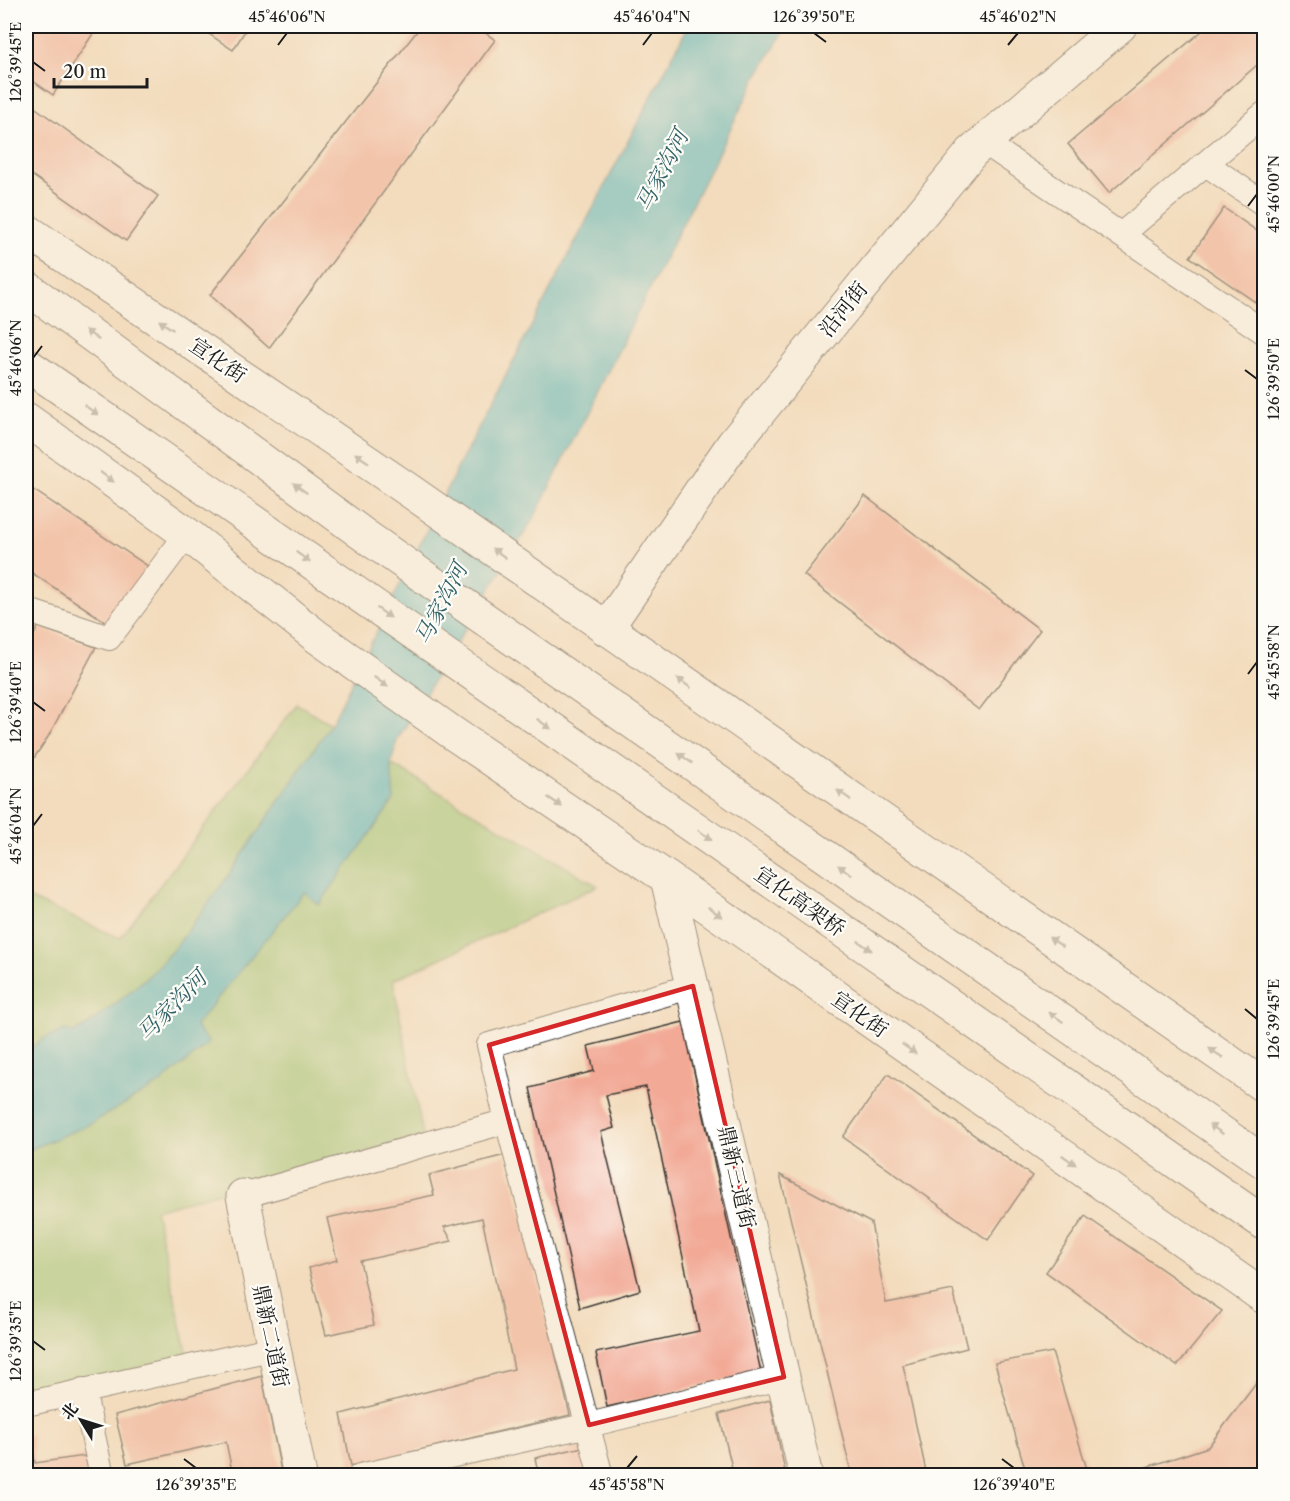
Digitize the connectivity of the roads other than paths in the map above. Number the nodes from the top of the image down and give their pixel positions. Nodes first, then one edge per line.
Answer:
1 (1120, 26) edge
2 (1264, 114) edge
3 (984, 142) junction
4 (1206, 164) junction
5 (1264, 204) edge
6 (26, 230) edge
7 (1121, 235) junction
8 (26, 286) edge
9 (1264, 332) edge
10 (26, 364) edge
11 (26, 418) edge
12 (187, 534) junction
13 (26, 611) edge
14 (606, 628) junction
15 (667, 878) junction
16 (693, 986) junction
17 (1264, 1086) edge
18 (507, 1121) junction
19 (1264, 1162) edge
20 (243, 1196) joint
21 (1264, 1223) edge
22 (1264, 1297) edge
23 (274, 1348) junction
24 (784, 1377) junction
25 (83, 1390) junction
26 (26, 1404) edge
27 (589, 1425) junction
28 (102, 1476) edge
29 (300, 1476) edge
30 (360, 1476) edge
31 (601, 1476) edge
32 (806, 1476) edge

1 - 3 main road, 沿河街
2 - 4 street
3 - 7 street
3 - 14 main road, 沿河街
4 - 5 street
4 - 7 street
14 -> 6 main road, 宣化街
7 - 9 street
19 -> 8 main road
10 -> 21 main road, 宣化高架桥
11 -> 12 main road
12 - 13 street
12 -> 15 main road, 宣化街
17 -> 14 main road
15 - 16 main road, 鼎新三道街
15 -> 22 main road, 宣化街
16 - 18 street
16 - 24 main road, 鼎新三道街
18 - 20 street
18 - 27 street
20 - 23 main road, 鼎新二道街
23 - 25 street
23 - 29 main road, 鼎新二道街
24 - 27 street
24 - 32 main road, 鼎新三道街
25 - 26 street
25 - 28 street
27 - 30 street
27 - 31 street

